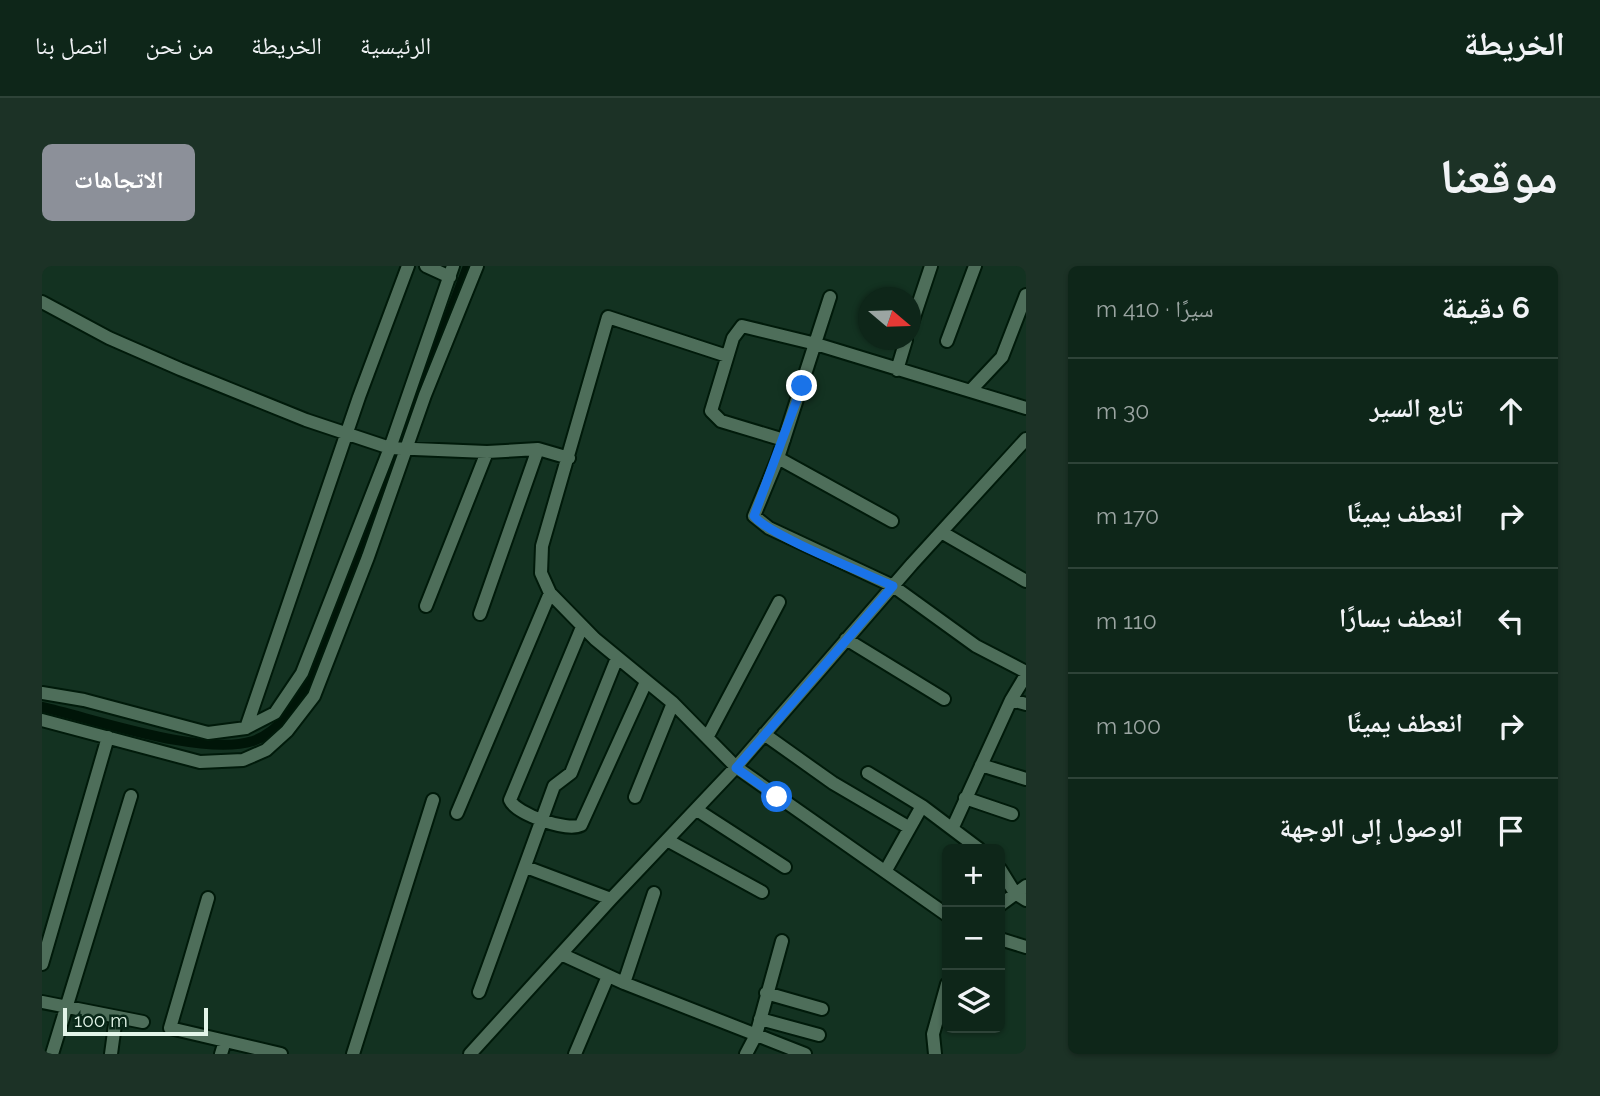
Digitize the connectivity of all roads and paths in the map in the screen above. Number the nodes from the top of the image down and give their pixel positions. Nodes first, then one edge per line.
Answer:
1 (408, 266) edge
2 (426, 266) edge
3 (477, 266) edge
4 (931, 266) edge
5 (975, 266) edge
6 (452, 271) edge
7 (1026, 295) edge
8 (921, 296) edge
9 (830, 297) dead end
10 (42, 302) edge
11 (947, 341) dead end
12 (817, 344) junction
13 (903, 350) edge
14 (727, 356) junction
15 (897, 370) junction
16 (971, 390) junction
17 (1026, 408) edge
18 (347, 434) junction
19 (1026, 439) edge
20 (784, 440) junction
21 (407, 446) junction
22 (390, 448) junction
23 (538, 449) junction
24 (487, 452) junction
25 (569, 458) junction
26 (778, 458) junction
27 (892, 521) dead end
28 (943, 533) junction
29 (1026, 581) edge
30 (893, 586) junction
31 (550, 593) junction
32 (779, 602) dead end
33 (426, 606) dead end
34 (480, 614) dead end
35 (582, 627) junction
36 (846, 639) junction
37 (617, 658) junction
38 (1026, 674) edge
39 (646, 681) junction
40 (42, 693) edge
41 (944, 699) dead end
42 (1011, 699) junction
43 (673, 703) junction
44 (1026, 704) edge
45 (42, 720) edge
46 (246, 728) junction
47 (764, 734) junction
48 (708, 736) junction
49 (108, 737) junction
50 (981, 765) junction
51 (736, 768) junction
52 (868, 773) dead end
53 (1026, 779) edge
54 (131, 796) dead end
55 (635, 797) dead end
56 (965, 798) junction
57 (433, 800) dead end
58 (922, 806) junction
59 (697, 810) junction
60 (457, 813) dead end
61 (1012, 814) dead end
62 (542, 819) junction
63 (908, 827) junction
64 (953, 827) junction
65 (667, 840) junction
66 (973, 844) edge
67 (526, 867) junction
68 (785, 867) dead end
69 (886, 870) junction
70 (1005, 874) edge
71 (762, 892) dead end
72 (654, 893) dead end
73 (1022, 893) edge
74 (208, 898) dead end
75 (611, 899) junction
76 (1005, 902) edge
77 (942, 911) edge
78 (782, 941) dead end
79 (1005, 941) edge
80 (1026, 947) edge
81 (561, 954) junction
82 (42, 964) edge
83 (608, 975) junction
84 (624, 983) junction
85 (479, 992) dead end
86 (765, 993) junction
87 (42, 1002) edge
88 (942, 1002) edge
89 (67, 1006) junction
90 (822, 1009) dead end
91 (116, 1017) junction
92 (760, 1019) junction
93 (143, 1023) dead end
94 (756, 1035) junction
95 (819, 1035) dead end
96 (225, 1041) junction
97 (776, 1050) edge
98 (52, 1054) edge
99 (111, 1054) edge
100 (221, 1054) edge
101 (279, 1054) edge
102 (353, 1054) edge
103 (470, 1054) edge
104 (575, 1054) edge
105 (746, 1054) edge
106 (805, 1054) edge
107 (935, 1054) edge

1 - 18 street
2 - 6 street
3 - 21 street
4 - 8 street
5 - 11 street
6 - 22 street
7 - 16 street
9 - 12 street
10 - 18 street
12 - 14 street
12 - 15 street
12 - 20 street
13 - 15 street
14 - 20 street
14 - 25 street
15 - 16 street
16 - 17 street
18 - 22 street
18 - 46 street
19 - 28 street
20 - 26 street
21 - 22 street
21 - 24 street
21 - 49 street
22 - 46 street
23 - 24 street
23 - 25 street
23 - 34 street
24 - 33 street
25 - 31 street
26 - 27 street
26 - 30 street
28 - 29 street
28 - 30 street
30 - 36 street
30 - 38 street
31 - 35 street
31 - 60 street
32 - 48 street
35 - 37 street
35 - 62 street
36 - 41 street
36 - 47 street
37 - 39 street
37 - 62 street
38 - 42 street
39 - 43 street
39 - 62 street
40 - 46 street
42 - 44 street
42 - 50 street
43 - 48 street
43 - 55 street
45 - 49 street
47 - 51 street
47 - 63 street
48 - 51 street
49 - 82 street
50 - 53 street
50 - 56 street
51 - 59 street
51 - 69 street
52 - 58 street
54 - 89 street
56 - 61 street
56 - 64 street
57 - 102 street
58 - 63 street
58 - 64 street
59 - 65 street
59 - 68 street
62 - 67 street
63 - 69 street
64 - 66 street
65 - 71 street
65 - 75 street
67 - 75 street
67 - 85 street
69 - 77 street
70 - 73 street
72 - 84 street
73 - 76 street
74 - 96 street
75 - 81 street
78 - 86 street
79 - 80 street
81 - 83 street
81 - 103 street
83 - 84 street
83 - 104 street
84 - 94 street
86 - 90 street
86 - 92 street
87 - 89 street
88 - 107 street
89 - 91 street
89 - 98 street
91 - 93 street
91 - 99 street
92 - 94 street
92 - 95 street
94 - 97 street
94 - 105 street
96 - 100 street
96 - 101 street
97 - 106 street

